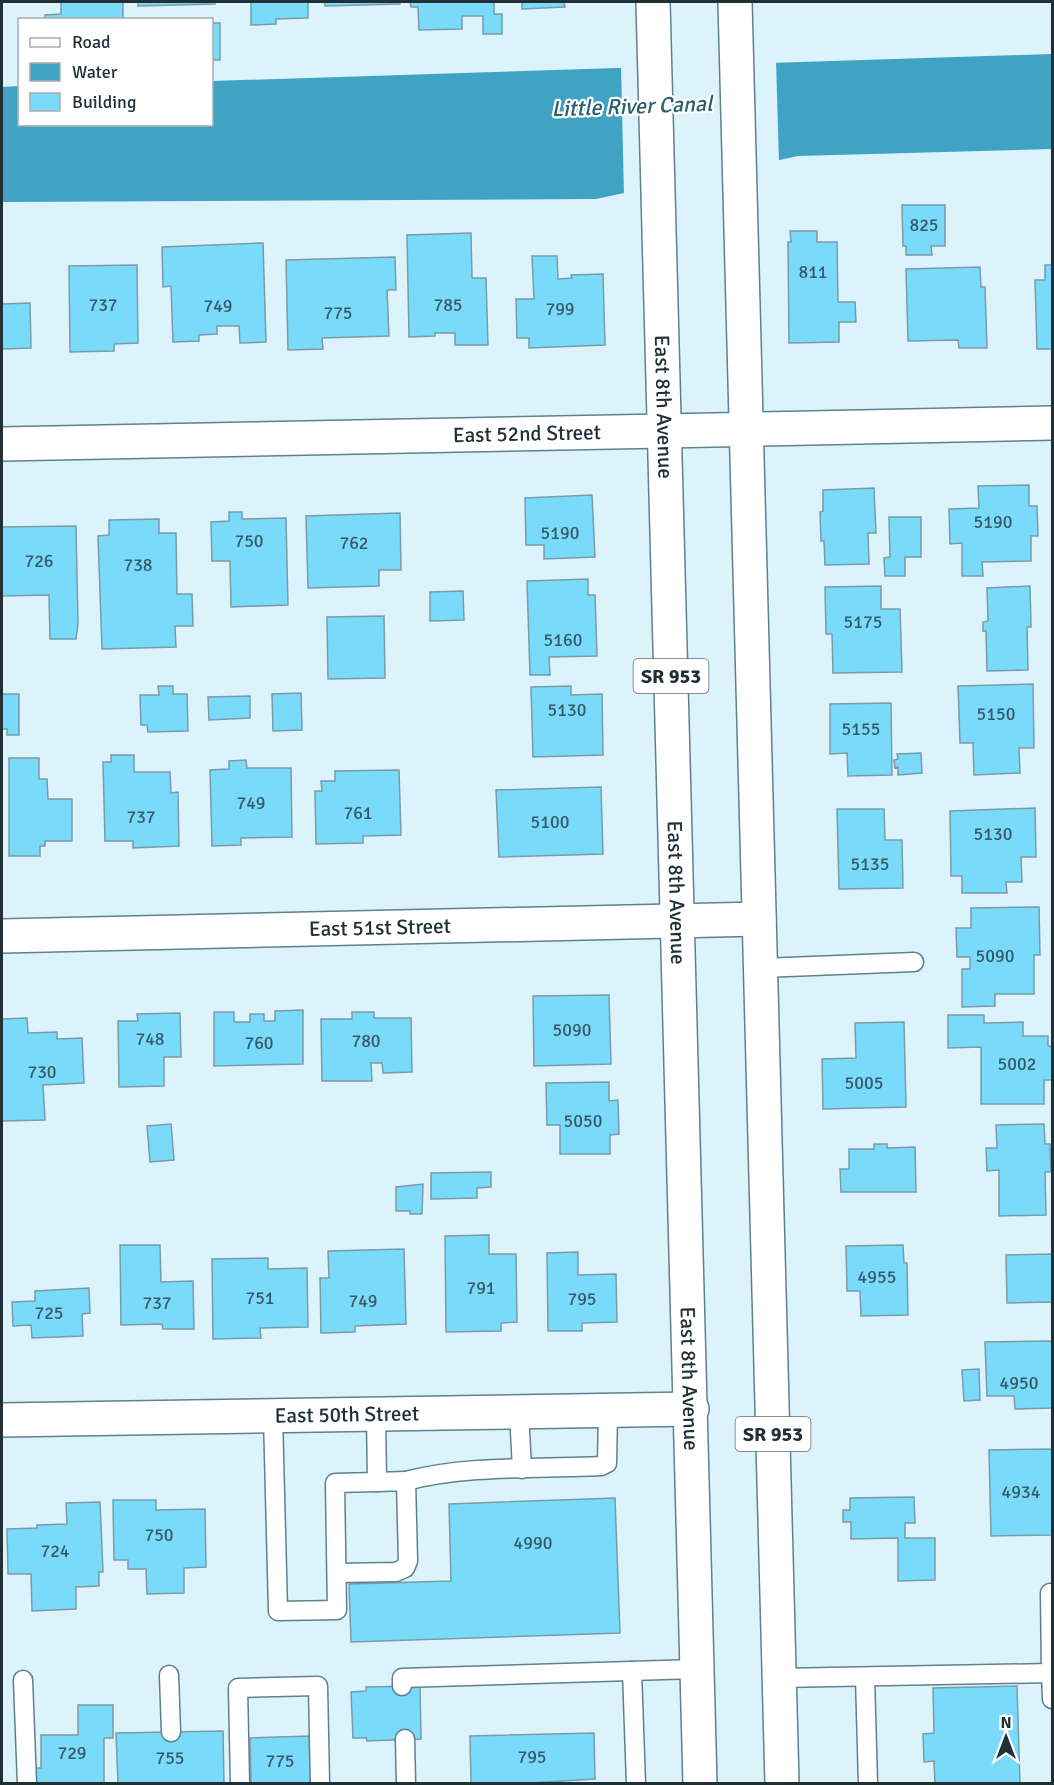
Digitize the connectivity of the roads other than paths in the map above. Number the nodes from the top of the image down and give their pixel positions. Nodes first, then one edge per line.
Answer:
1 (653, 2) edge
2 (735, 2) edge
3 (1053, 423) edge
4 (746, 430) junction
5 (664, 431) junction
6 (2, 444) edge
7 (759, 919) junction
8 (677, 920) junction
9 (2, 936) edge
10 (914, 962) dead end
11 (761, 968) junction
12 (692, 1409) junction
13 (608, 1411) junction
14 (519, 1412) junction
15 (376, 1414) junction
16 (273, 1416) junction
17 (2, 1420) edge
18 (522, 1469) junction
19 (405, 1481) junction
20 (377, 1482) junction
21 (337, 1573) junction
22 (1053, 1593) edge
23 (696, 1669) junction
24 (632, 1671) junction
25 (1051, 1673) edge
26 (169, 1675) dead end
27 (865, 1677) junction
28 (780, 1678) junction
29 (23, 1680) dead end
30 (402, 1686) dead end
31 (1053, 1700) edge
32 (171, 1732) dead end
33 (405, 1739) dead end
34 (27, 1784) edge
35 (240, 1784) edge
36 (320, 1784) edge
37 (406, 1784) edge
38 (636, 1784) edge
39 (700, 1784) edge
40 (782, 1784) edge
41 (868, 1784) edge

1 - 5 main road, East 8th Avenue / SR 953
2 - 4 main road, SR 953
3 - 4 main road, East 52nd Street
4 - 5 main road, East 52nd Street
4 - 7 main road, SR 953
5 - 6 main road, East 52nd Street
5 - 8 main road, East 8th Avenue / SR 953
7 - 8 main road, East 51st Street
7 - 11 main road, SR 953
8 - 9 main road, East 51st Street
8 - 12 main road, East 8th Avenue / SR 953
10 - 11 lane
11 - 28 main road, SR 953
12 - 13 main road, East 50th Street
12 - 23 main road, East 8th Avenue / SR 953
13 - 14 main road, East 50th Street
13 - 18 lane
14 - 15 main road, East 50th Street
14 - 18 lane
15 - 16 main road, East 50th Street
15 - 20 lane
16 - 17 main road, East 50th Street
16 - 21 lane
18 - 19 lane
19 - 20 lane
19 - 21 lane
20 - 21 lane
22 - 25 lane
23 - 24 lane
23 - 39 main road, East 8th Avenue / SR 953
24 - 30 lane
24 - 38 lane
25 - 27 lane
25 - 31 lane
26 - 32 lane
27 - 28 lane
27 - 41 lane
28 - 40 main road, SR 953
29 - 34 lane
33 - 37 lane
35 - 36 lane

